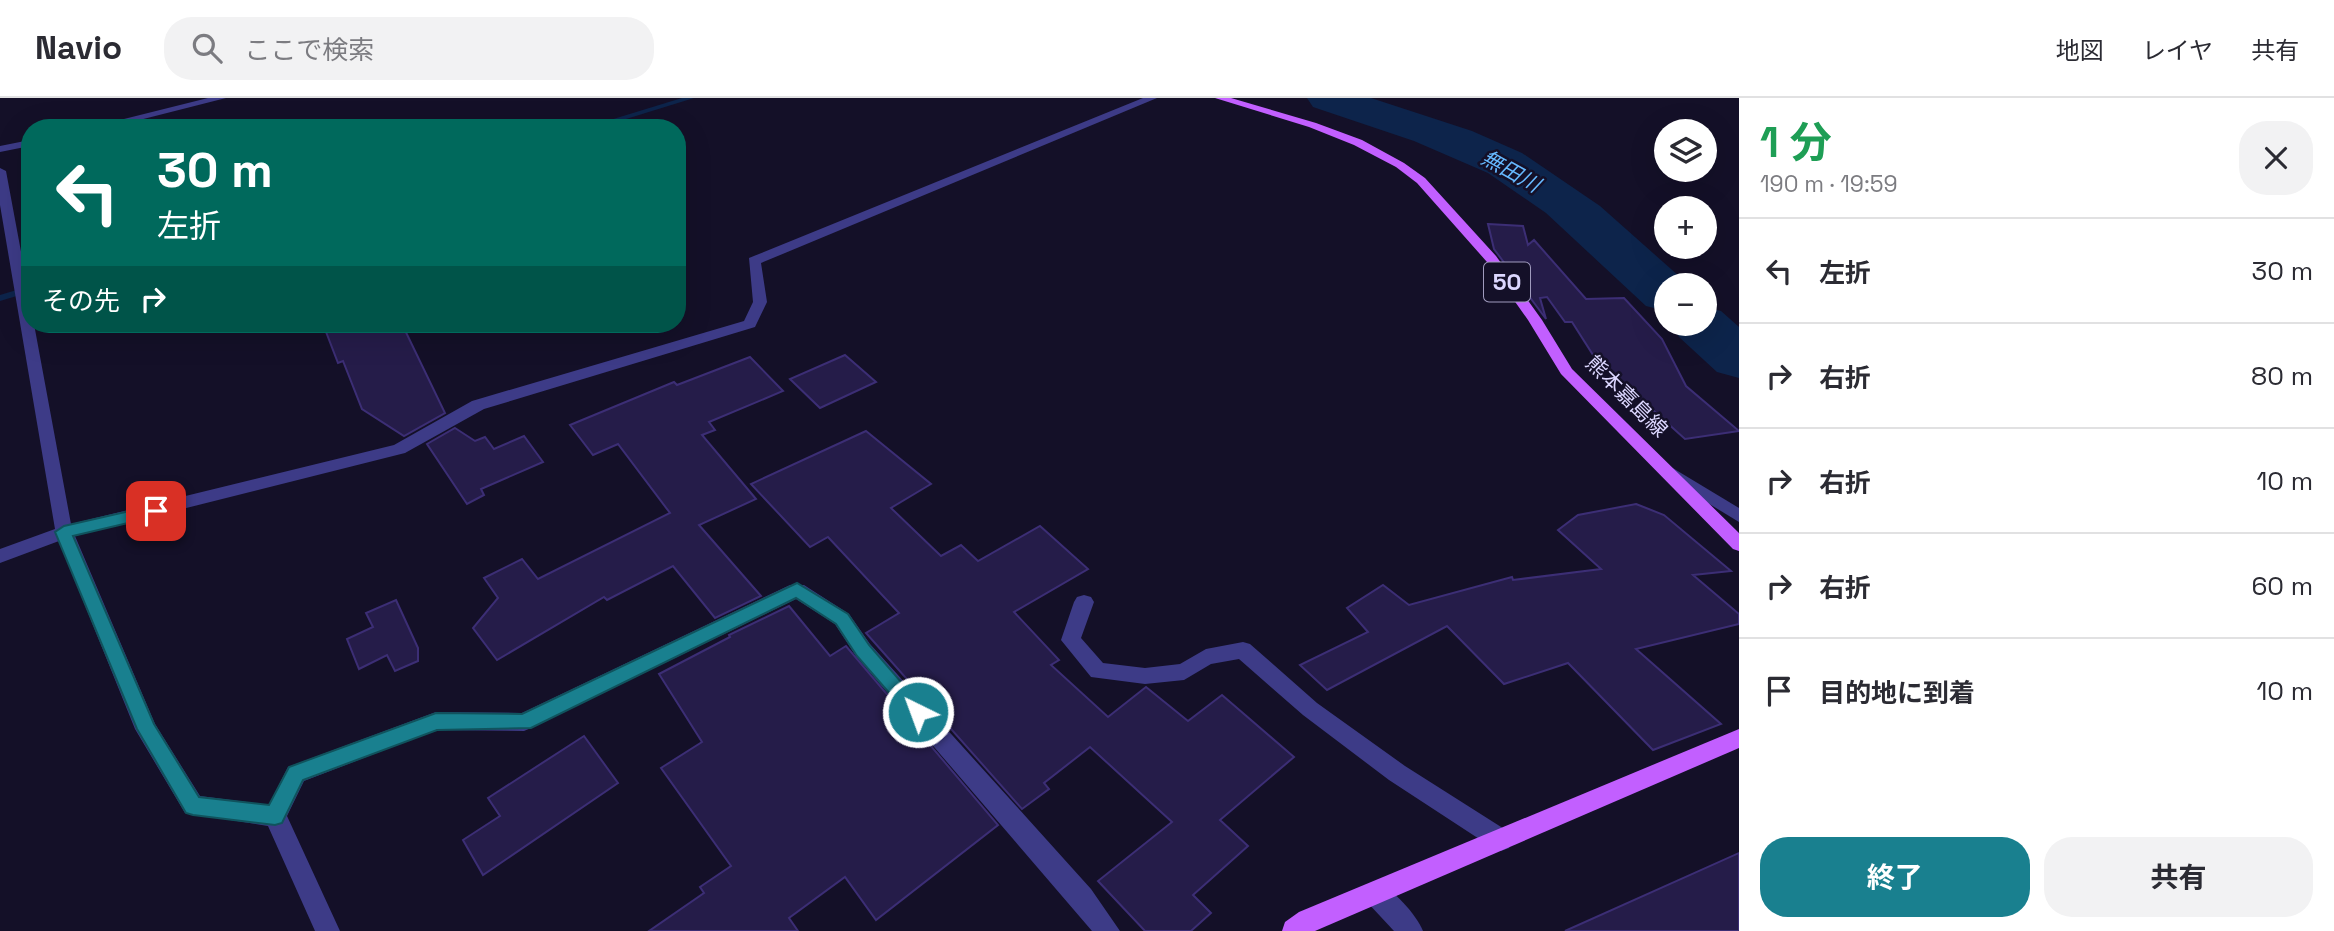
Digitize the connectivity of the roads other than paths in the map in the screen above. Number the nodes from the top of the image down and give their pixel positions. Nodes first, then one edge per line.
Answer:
1 (221, 98) edge
2 (1152, 98) edge
3 (1220, 98) edge
4 (131, 119) edge
5 (21, 145) edge
6 (0, 149) edge
7 (0, 171) edge
8 (21, 289) edge
9 (29, 333) edge
10 (1669, 472) junction
11 (1739, 516) edge
12 (64, 532) junction
13 (1739, 544) edge
14 (0, 556) edge
15 (1084, 602) dead end
16 (1739, 738) edge
17 (275, 816) junction
18 (1501, 840) junction
19 (1376, 894) junction
20 (328, 931) edge
21 (1108, 931) edge
22 (1294, 931) edge
23 (1411, 931) edge

1 - 4 street
2 - 12 street
3 - 10 main road, 熊本嘉島線 / 50
5 - 6 street
7 - 8 street
9 - 12 street
10 - 11 street
10 - 13 main road, 熊本嘉島線 / 50
12 - 14 street
12 - 17 street
15 - 18 street
16 - 18 main road
17 - 20 street
17 - 21 street
18 - 19 main road
19 - 22 main road
19 - 23 street

